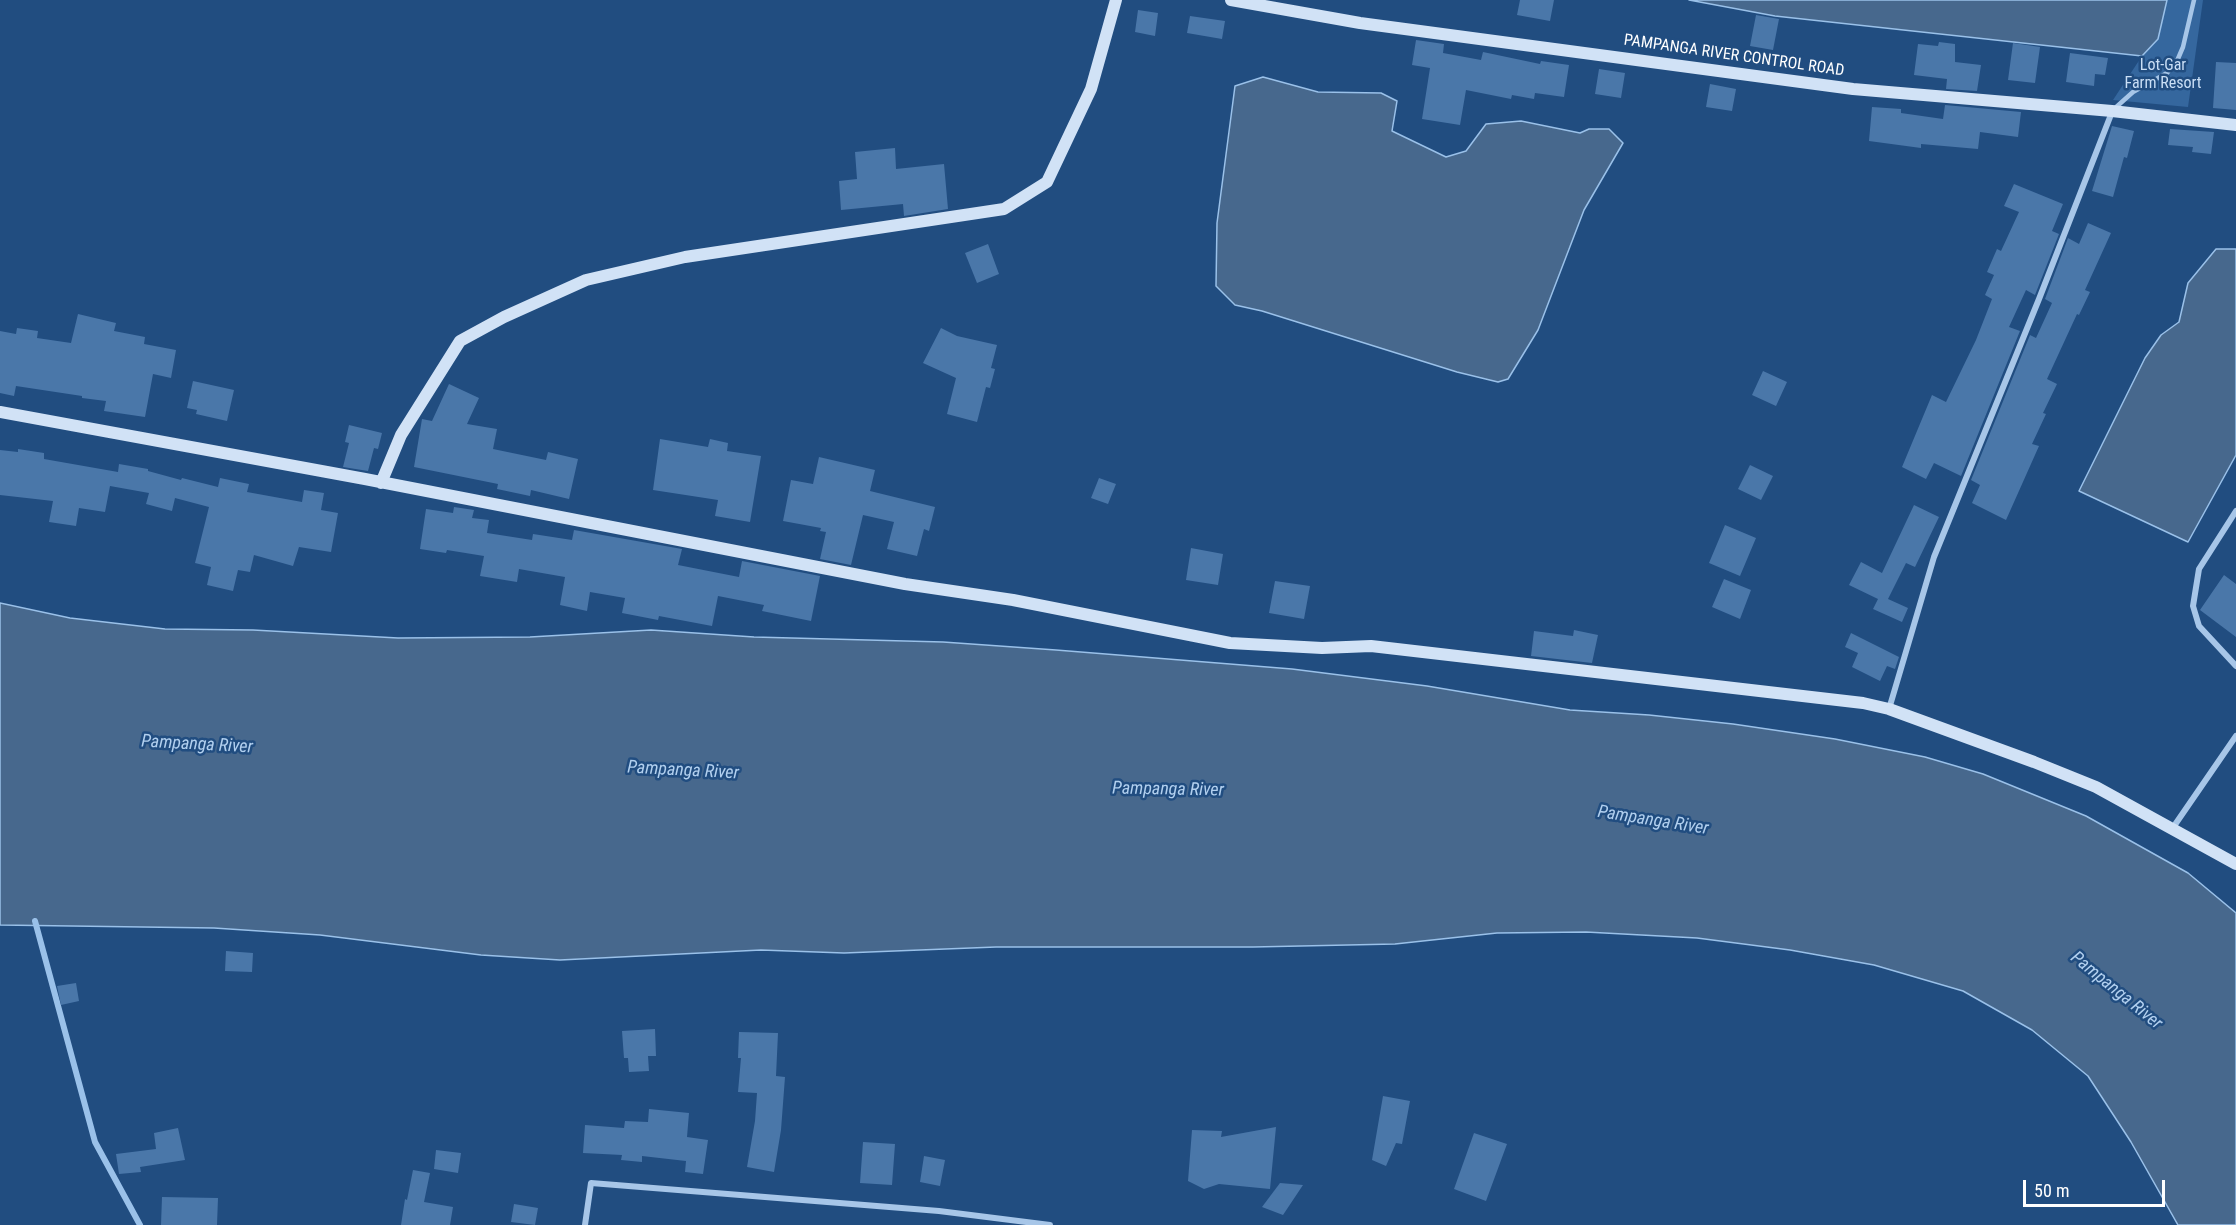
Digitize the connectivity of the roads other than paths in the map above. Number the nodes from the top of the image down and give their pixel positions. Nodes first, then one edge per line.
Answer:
1 (1116, 0) edge
2 (1231, 0) edge
3 (2194, 0) edge
4 (2112, 111) junction
5 (2236, 125) edge
6 (0, 412) edge
7 (381, 483) junction
8 (2236, 511) edge
9 (2236, 666) edge
10 (1889, 709) junction
11 (2236, 736) edge
12 (2172, 829) junction
13 (2236, 864) edge
14 (585, 1225) edge
15 (1050, 1225) edge

1 - 7 street
2 - 4 street, PAMPANGA RIVER CONTROL ROAD
3 - 4 lane
4 - 5 street, PAMPANGA RIVER CONTROL ROAD
4 - 10 street
6 - 7 street
7 - 10 street
8 - 9 street
10 - 12 street
11 - 12 street
12 - 13 street
14 - 15 street

